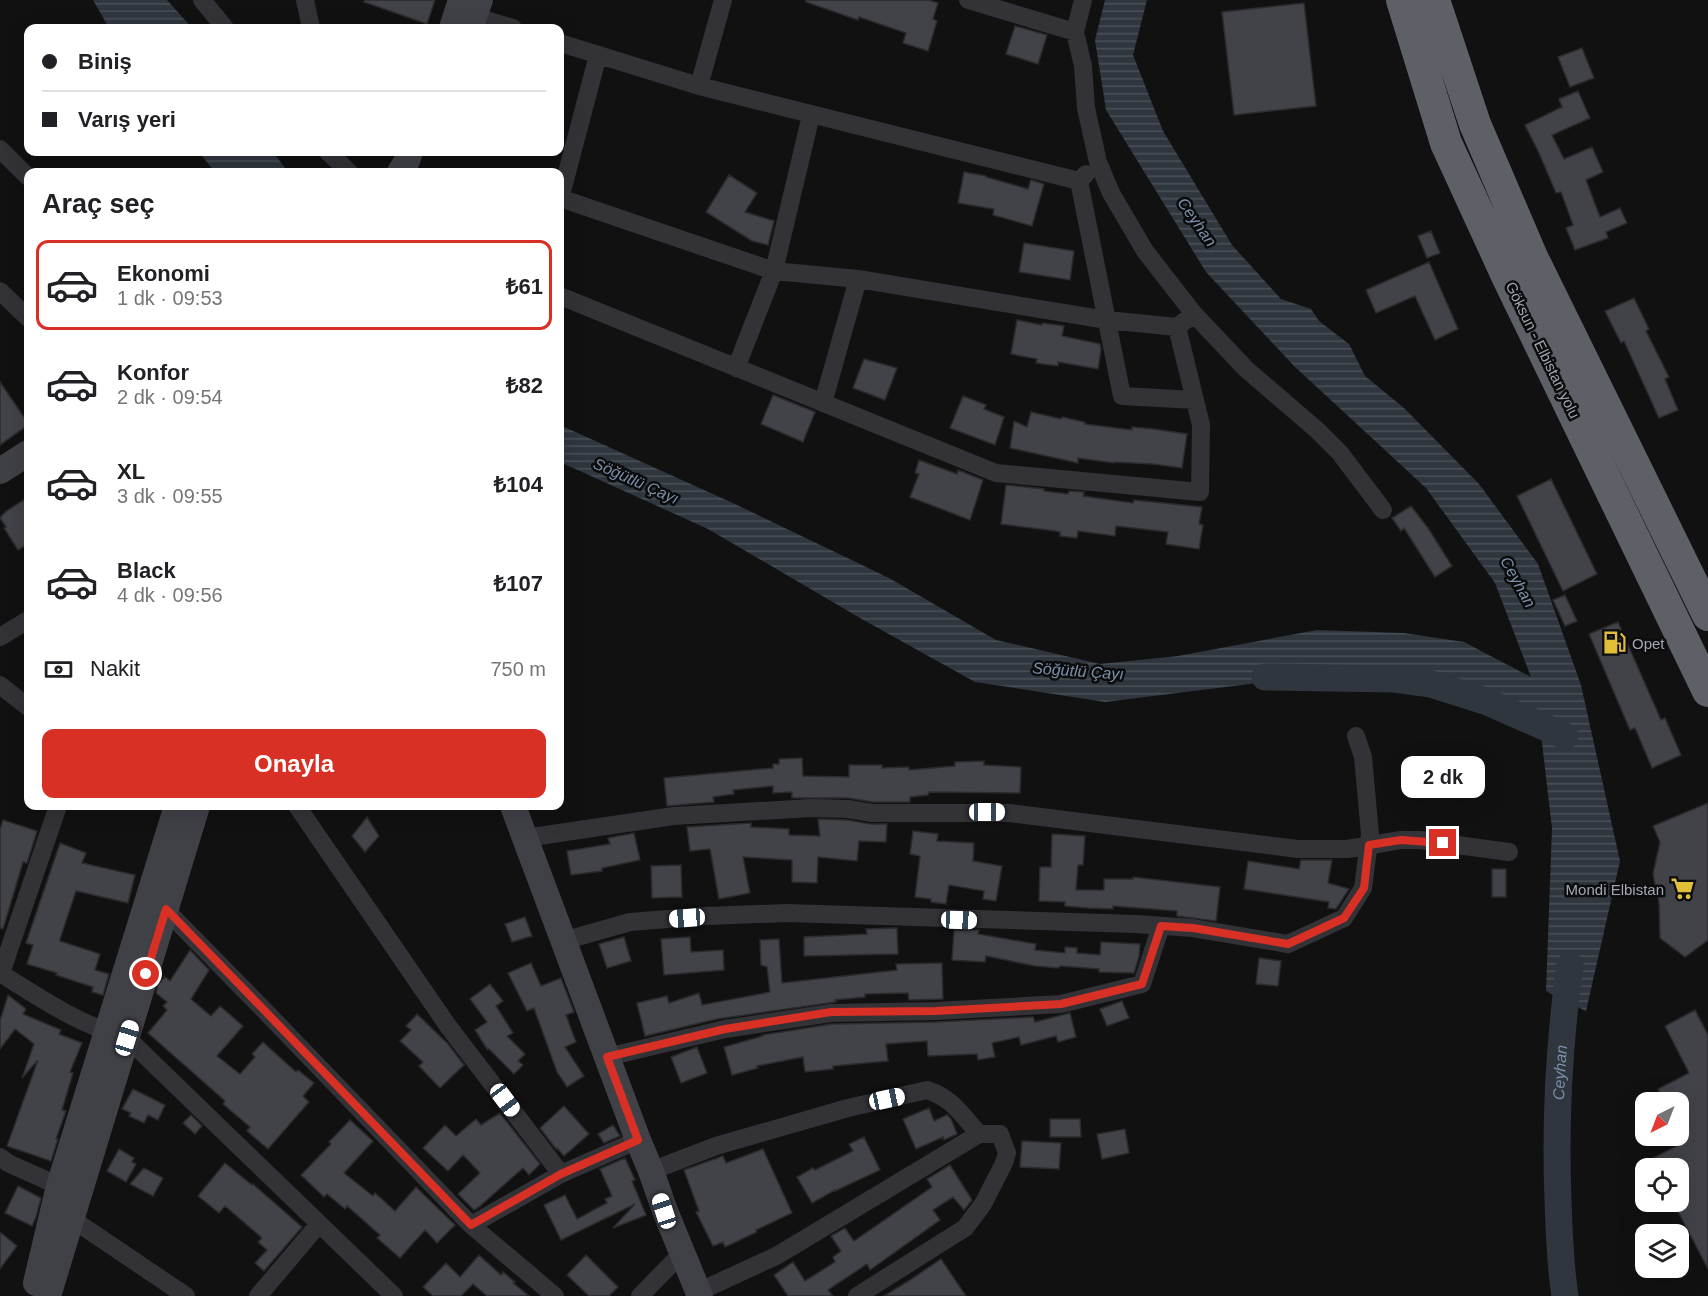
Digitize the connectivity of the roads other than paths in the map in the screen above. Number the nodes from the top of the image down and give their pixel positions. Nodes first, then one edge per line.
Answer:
1 (202, 0) edge
2 (305, 0) edge
3 (723, 0) edge
4 (968, 0) edge
5 (1083, 0) edge
6 (1402, 0) edge
7 (1434, 0) edge
8 (471, 11) edge
9 (222, 24) edge
10 (310, 24) edge
11 (456, 24) edge
12 (503, 24) edge
13 (1075, 32) junction
14 (564, 44) edge
15 (598, 55) junction
16 (699, 86) junction
17 (811, 115) junction
18 (1, 153) edge
19 (1098, 162) junction
20 (24, 173) edge
21 (1078, 181) junction
22 (564, 183) edge
23 (564, 199) edge
24 (774, 271) junction
25 (858, 279) junction
26 (0, 291) edge
27 (564, 298) edge
28 (24, 314) edge
29 (1194, 314) junction
30 (1107, 320) junction
31 (1177, 327) junction
32 (736, 368) junction
33 (1195, 400) junction
34 (823, 403) junction
35 (24, 456) edge
36 (0, 471) edge
37 (1383, 510) dead end
38 (1708, 615) edge
39 (24, 622) edge
40 (0, 636) edge
41 (0, 686) edge
42 (1708, 691) edge
43 (24, 704) edge
44 (1356, 736) dead end
45 (57, 810) edge
46 (176, 810) edge
47 (196, 810) edge
48 (300, 810) edge
49 (514, 810) edge
50 (525, 838) junction
51 (1369, 845) junction
52 (1509, 852) dead end
53 (166, 909) junction
54 (1161, 926) junction
55 (563, 941) junction
56 (0, 973) edge
57 (117, 1035) junction
58 (607, 1057) junction
59 (979, 1134) junction
60 (638, 1140) junction
61 (0, 1157) edge
62 (651, 1171) junction
63 (561, 1174) junction
64 (59, 1186) junction
65 (72, 1220) junction
66 (320, 1224) junction
67 (471, 1225) junction
68 (682, 1253) junction
69 (550, 1294) edge
70 (699, 1294) edge
71 (32, 1296) edge
72 (48, 1296) edge
73 (186, 1296) edge
74 (258, 1296) edge
75 (393, 1296) edge
76 (640, 1296) edge
77 (857, 1296) edge

1 - 9 street
2 - 10 street
3 - 16 street
4 - 13 street
5 - 13 street
6 - 42 highway, Göksun - Elbistan yolu
7 - 38 highway, Göksun - Elbistan yolu
8 - 11 street
8 - 12 street
13 - 19 street
14 - 15 street
15 - 16 street
15 - 22 street
16 - 17 street
17 - 21 street
17 - 24 street
18 - 20 street
19 - 21 street
19 - 29 street
21 - 30 street
23 - 24 street
24 - 25 street
24 - 32 street
25 - 30 street
25 - 34 street
26 - 28 street
27 - 32 street
29 - 31 street
29 - 37 street
30 - 31 street
30 - 33 street
31 - 33 street
32 - 34 street
33 - 34 street
35 - 36 street
39 - 40 street
41 - 43 street
44 - 51 street
45 - 56 street
46 - 57 street
47 - 53 street
48 - 63 street
49 - 50 street
50 - 51 street
50 - 55 street
51 - 52 street
51 - 54 street
53 - 57 street
53 - 67 street
54 - 55 street
54 - 58 street
55 - 58 street
56 - 57 street
57 - 64 street
57 - 65 street
57 - 66 street
58 - 60 street
59 - 62 street
59 - 70 street
59 - 77 street
60 - 62 street
60 - 63 street
61 - 64 street
62 - 68 street
63 - 67 street
64 - 71 street
65 - 72 street
65 - 73 street
66 - 74 street
66 - 75 street
67 - 69 street
68 - 70 street
68 - 76 street

